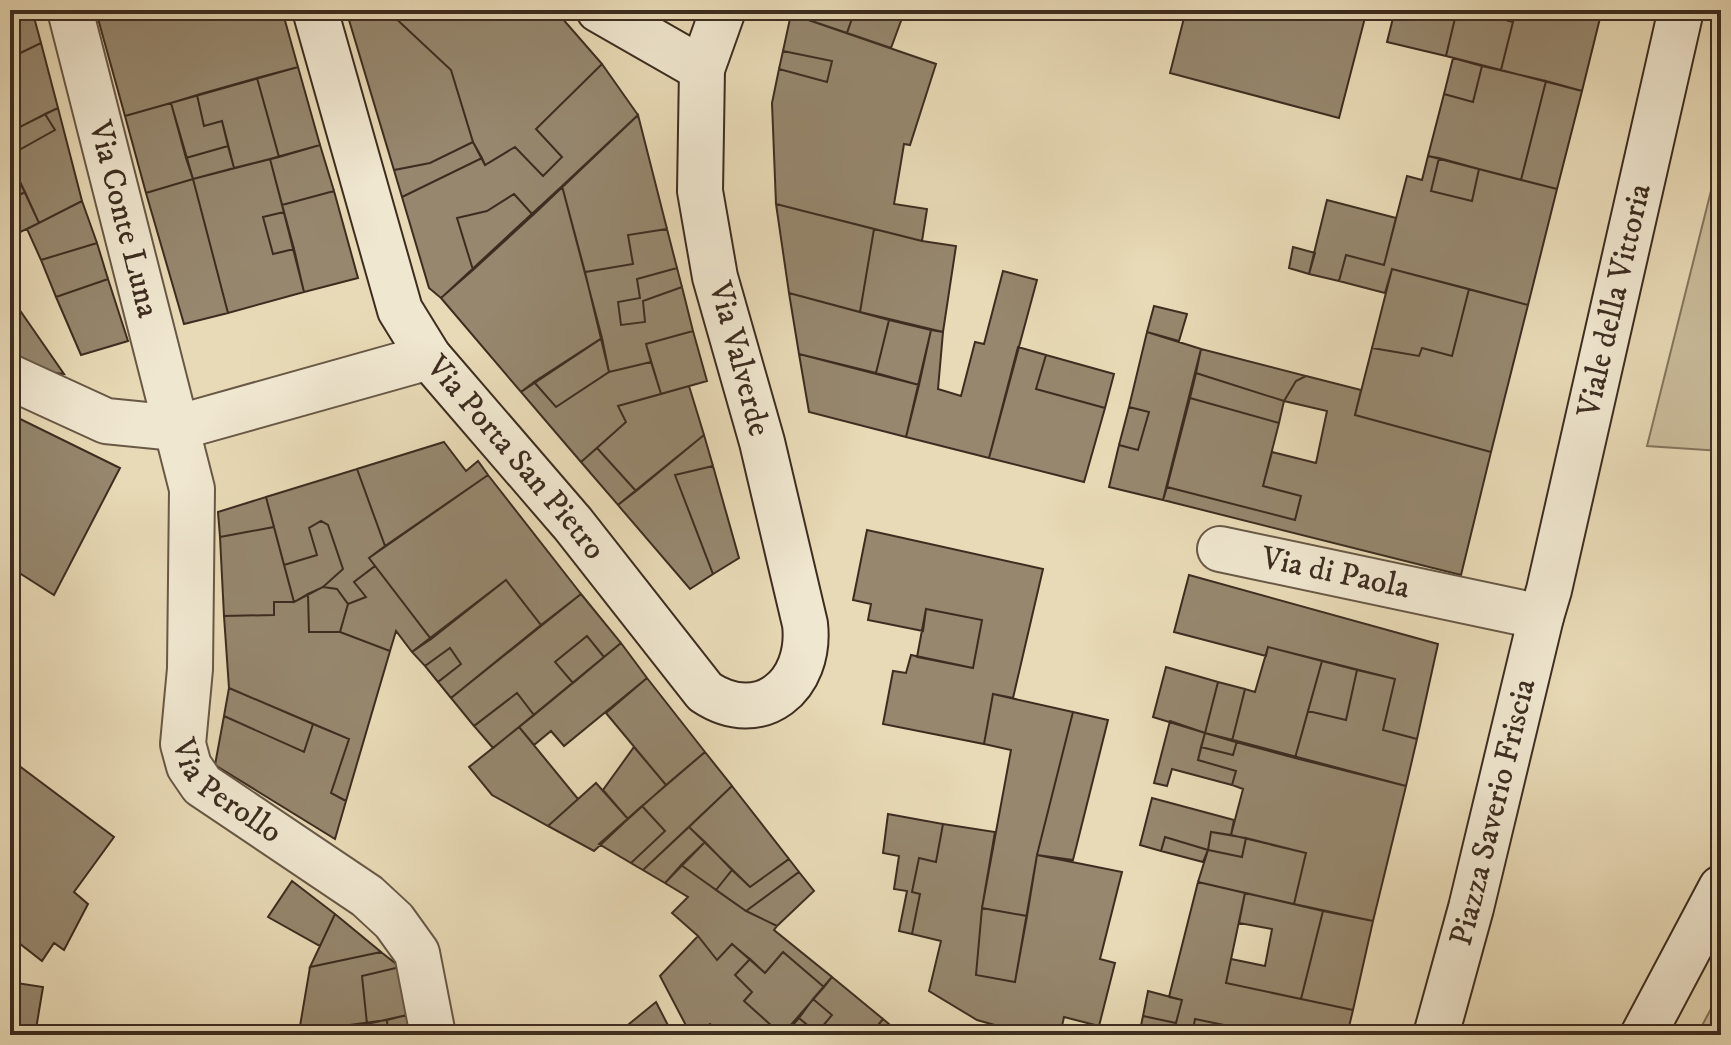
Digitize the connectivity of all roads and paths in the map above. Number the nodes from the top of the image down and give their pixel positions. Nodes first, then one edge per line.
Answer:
1 (70, 10) edge
2 (315, 10) edge
3 (599, 10) edge
4 (723, 10) edge
5 (1681, 10) edge
6 (702, 69) junction
7 (429, 357) junction
8 (10, 377) edge
9 (176, 428) junction
10 (1220, 549) dead end
11 (1545, 603) junction
12 (777, 697) joint
13 (1721, 888) edge
14 (433, 1035) edge
15 (1436, 1035) edge
16 (1643, 1035) edge

1 - 9 street, Via Conte Luna
2 - 7 street
3 - 6 street
4 - 6 street, Via Valverde
5 - 11 street, Viale della Vittoria
6 - 12 street, Via Valverde
7 - 9 street, Via Porta San Pietro
7 - 12 street, Via Porta San Pietro
8 - 9 street, Via Porta San Pietro
9 - 14 street, Via Perollo
10 - 11 street, Via di Paola
11 - 15 street, Piazza Saverio Friscia
13 - 16 street

